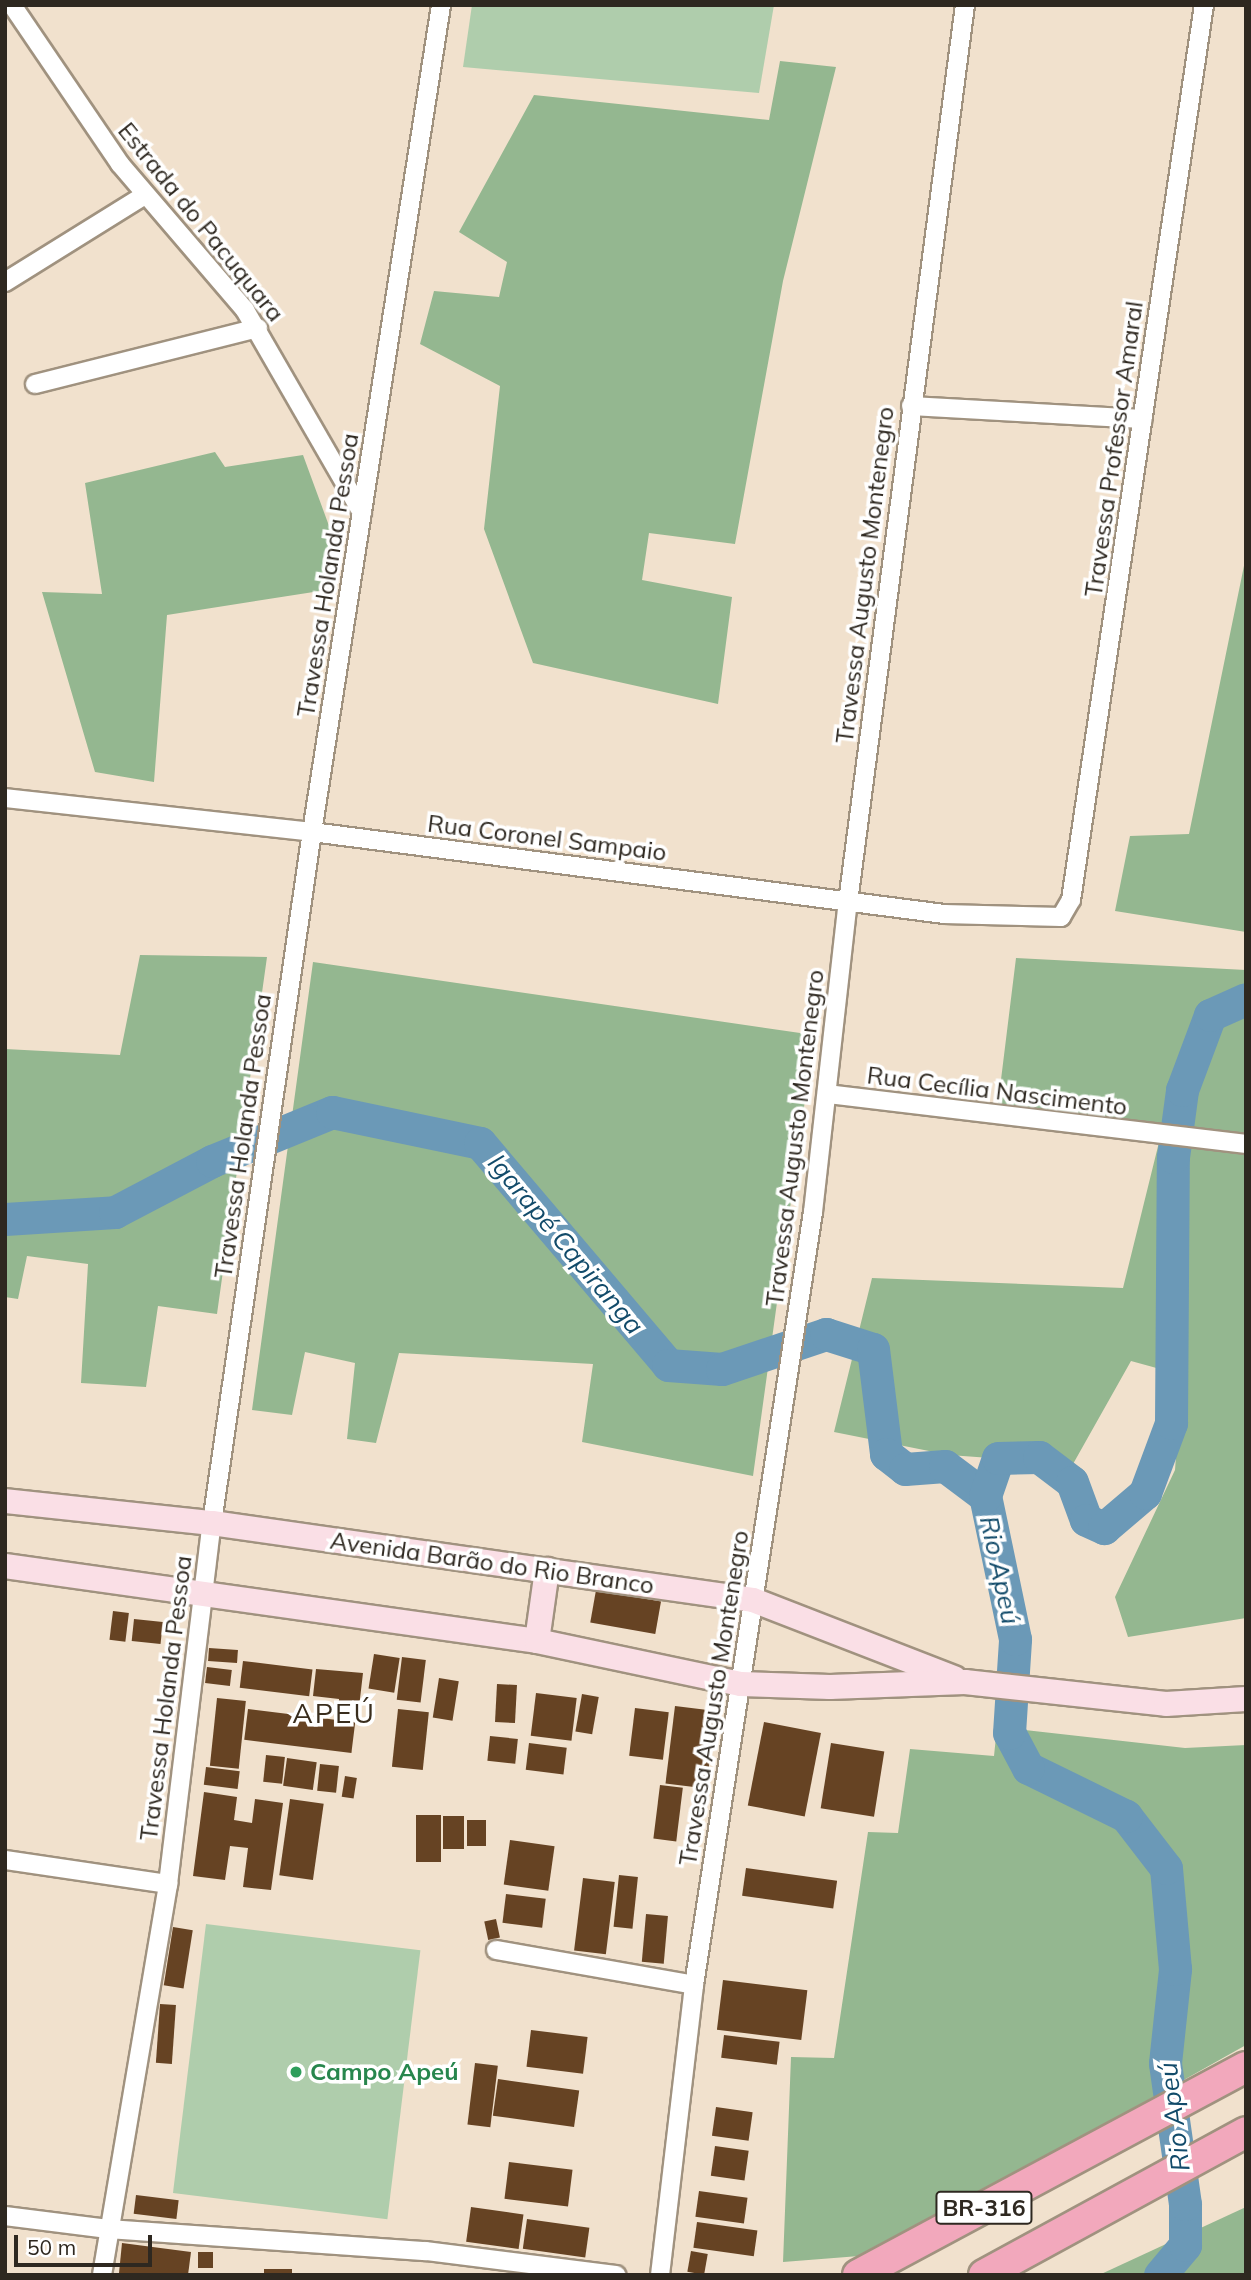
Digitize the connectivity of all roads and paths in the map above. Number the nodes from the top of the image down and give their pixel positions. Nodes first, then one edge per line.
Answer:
1 (12, 5) edge
2 (441, 5) edge
3 (965, 5) edge
4 (1204, 5) edge
5 (145, 195) junction
6 (5, 282) edge
7 (258, 328) junction
8 (35, 384) dead end
9 (911, 406) junction
10 (1143, 419) junction
11 (362, 513) junction
12 (5, 798) edge
13 (312, 832) junction
14 (1071, 900) joint
15 (848, 902) junction
16 (827, 1094) junction
17 (1246, 1144) edge
18 (5, 1501) edge
19 (212, 1523) junction
20 (5, 1566) edge
21 (547, 1570) junction
22 (203, 1594) junction
23 (753, 1601) junction
24 (537, 1641) junction
25 (975, 1683) junction
26 (741, 1684) junction
27 (1246, 1699) edge
28 (5, 1860) edge
29 (168, 1884) junction
30 (496, 1950) dead end
31 (694, 1985) junction
32 (1246, 2067) edge
33 (1234, 2139) edge
34 (5, 2216) edge
35 (108, 2229) junction
36 (102, 2275) edge
37 (616, 2275) edge
38 (660, 2275) edge
39 (858, 2275) edge
40 (984, 2275) edge

1 - 5 street, Estrada do Pacuquara
2 - 11 street, Travessa Holanda Pessoa
3 - 9 street, Travessa Augusto Montenegro
4 - 10 street, Travessa Professor Amaral
5 - 6 street
5 - 7 street, Estrada do Pacuquara
7 - 8 street
7 - 11 street, Estrada do Pacuquara
9 - 10 street
9 - 15 street, Travessa Augusto Montenegro
10 - 14 street, Travessa Professor Amaral
11 - 13 street, Travessa Holanda Pessoa
12 - 13 street, Rua Coronel Sampaio
13 - 15 street, Rua Coronel Sampaio
13 - 19 street, Travessa Holanda Pessoa
14 - 15 street, Rua Coronel Sampaio
15 - 16 street, Travessa Augusto Montenegro
16 - 17 street, Rua Cecília Nascimento
16 - 23 street, Travessa Augusto Montenegro
18 - 19 main road, Avenida Barão do Rio Branco
19 - 21 main road, Avenida Barão do Rio Branco
19 - 22 street, Travessa Holanda Pessoa
20 - 22 main road, Avenida Barão do Rio Branco
21 - 23 main road, Avenida Barão do Rio Branco
21 - 24 main road
22 - 24 main road, Avenida Barão do Rio Branco
22 - 29 street, Travessa Holanda Pessoa
23 - 25 main road, Avenida Barão do Rio Branco
23 - 26 street, Travessa Augusto Montenegro
24 - 26 main road, Avenida Barão do Rio Branco
25 - 26 main road, Avenida Barão do Rio Branco
25 - 27 main road, Avenida Barão do Rio Branco
26 - 31 street, Travessa Augusto Montenegro
28 - 29 street
29 - 35 street, Travessa Holanda Pessoa
30 - 31 street
31 - 38 street, Travessa Augusto Montenegro
32 - 39 highway, BR-316
33 - 40 highway, BR-316
34 - 35 street
35 - 36 street, Travessa Holanda Pessoa
35 - 37 street

